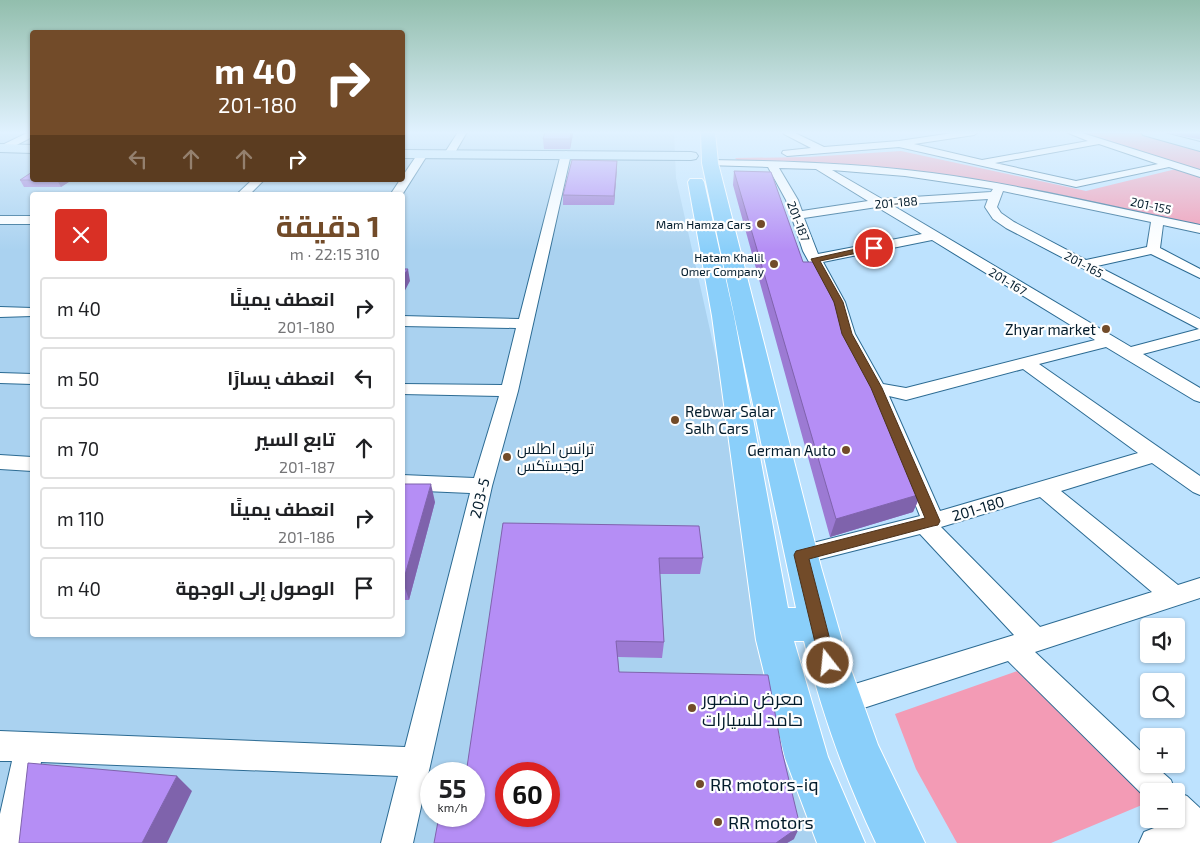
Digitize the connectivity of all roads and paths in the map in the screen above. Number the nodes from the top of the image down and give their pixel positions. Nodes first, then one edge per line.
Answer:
1 (562, 171) edge
2 (713, 171) edge
3 (775, 171) edge
4 (826, 171) edge
5 (885, 171) edge
6 (1016, 171) edge
7 (1136, 171) edge
8 (256, 182) edge
9 (997, 191) junction
10 (245, 192) edge
11 (877, 203) junction
12 (798, 215) junction
13 (0, 220) edge
14 (30, 220) edge
15 (1158, 220) junction
16 (1200, 229) edge
17 (932, 236) junction
18 (1153, 250) junction
19 (815, 259) junction
20 (1085, 264) junction
21 (1200, 274) edge
22 (0, 312) edge
23 (30, 312) edge
24 (735, 316) junction
25 (405, 321) edge
26 (525, 324) junction
27 (1200, 325) edge
28 (1200, 334) edge
29 (1109, 341) junction
30 (1128, 352) junction
31 (1026, 364) junction
32 (0, 378) edge
33 (30, 379) edge
34 (405, 388) edge
35 (876, 388) junction
36 (509, 391) junction
37 (1200, 396) edge
38 (1154, 455) junction
39 (0, 462) edge
40 (30, 464) edge
41 (405, 482) edge
42 (482, 486) junction
43 (1200, 487) edge
44 (1044, 488) junction
45 (929, 522) junction
46 (801, 555) junction
47 (1200, 588) edge
48 (1174, 596) junction
49 (772, 624) junction
50 (817, 625) junction
51 (1024, 643) junction
52 (839, 702) junction
53 (15, 747) edge
54 (416, 762) junction
55 (1153, 783) edge
56 (1193, 822) edge
57 (10, 843) edge
58 (397, 843) edge
59 (841, 843) edge
60 (901, 843) edge
61 (1155, 843) edge

1 - 26 street, 203-5
2 - 24 main road
3 - 12 street, 201-187
4 - 11 street, 201-167
5 - 9 street, 201-155
6 - 7 street
8 - 10 street
9 - 11 street, 201-188
9 - 15 street, 201-155
9 - 20 street, 201-165
11 - 12 street, 201-188
11 - 17 street, 201-167
12 - 19 street, 201-187
13 - 14 street
15 - 16 street, 201-155
15 - 18 street
17 - 19 street
17 - 29 street, 201-167
18 - 20 street
18 - 21 street
19 - 35 street, 201-187
20 - 27 street, 201-165
22 - 23 street
24 - 46 main road
24 - 49 main road
25 - 26 street
26 - 36 street, 203-5
28 - 30 street
29 - 30 street, 201-167
29 - 31 street
30 - 37 street, 201-167
31 - 35 street
31 - 38 street
32 - 33 street
34 - 36 street
35 - 45 street, 201-187
36 - 42 street, 203-5
38 - 43 street
38 - 44 street, 201-180
39 - 40 street
41 - 42 street
42 - 54 street, 203-5
44 - 45 street, 201-180
44 - 48 street
45 - 46 street, 201-180
45 - 51 street
46 - 50 main road
47 - 48 street
48 - 51 street
49 - 50 main road
49 - 59 main road
50 - 52 main road
51 - 52 street
51 - 55 street
52 - 60 main road
53 - 54 street
53 - 57 street
54 - 58 street, 203-5
56 - 61 street

